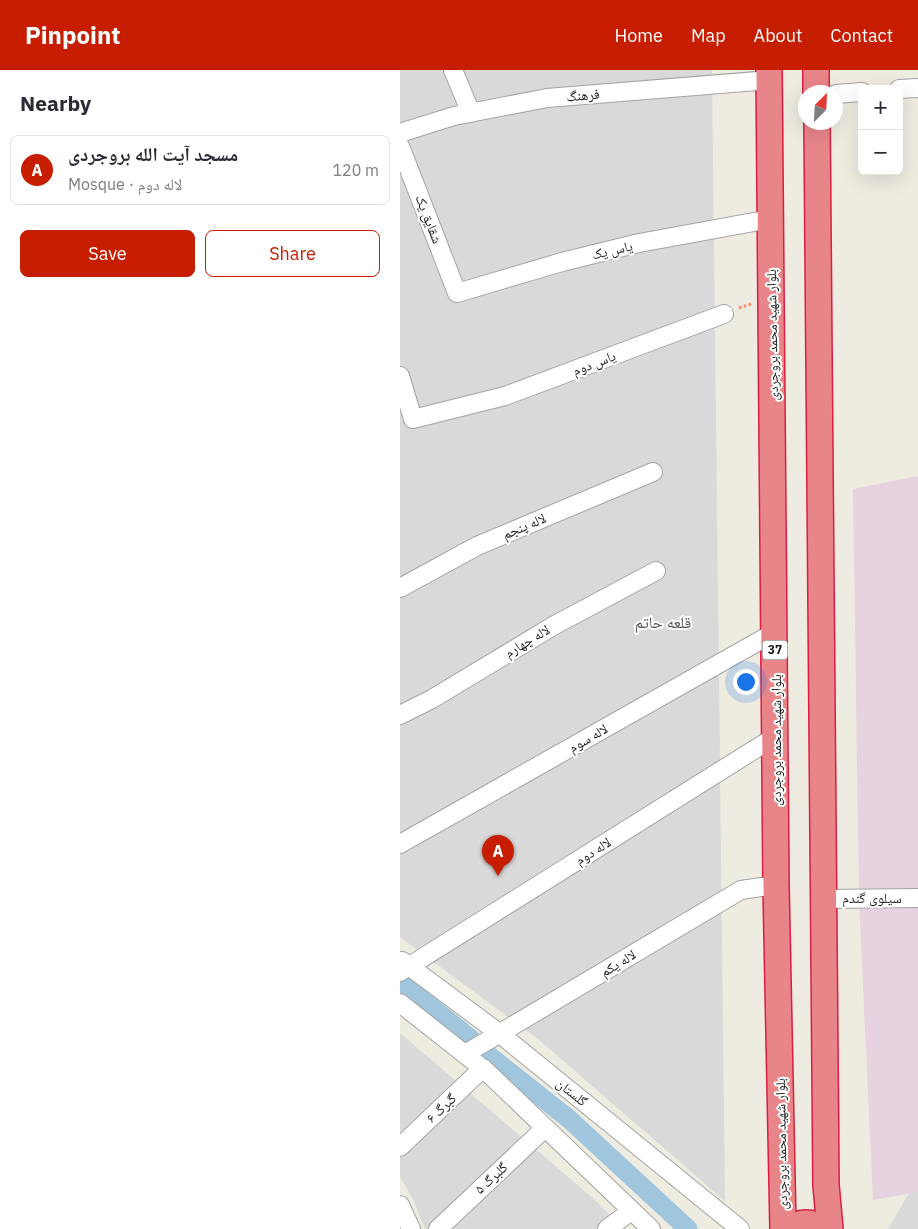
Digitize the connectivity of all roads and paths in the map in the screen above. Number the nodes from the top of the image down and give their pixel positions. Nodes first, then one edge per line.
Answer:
1 (453, 70) edge
2 (816, 70) edge
3 (763, 73) edge
4 (816, 85) edge
5 (918, 88) edge
6 (903, 90) edge
7 (858, 92) edge
8 (843, 93) edge
9 (471, 113) junction
10 (817, 130) edge
11 (400, 133) edge
12 (400, 146) edge
13 (770, 219) junction
14 (457, 293) joint
15 (772, 296) junction
16 (724, 314) joint
17 (400, 376) edge
18 (653, 472) dead end
19 (656, 570) dead end
20 (400, 588) edge
21 (775, 632) junction
22 (400, 715) edge
23 (776, 736) junction
24 (400, 844) edge
25 (776, 885) junction
26 (918, 898) edge
27 (825, 899) junction
28 (403, 966) edge
29 (402, 1008) edge
30 (499, 1034) junction
31 (465, 1054) junction
32 (483, 1068) junction
33 (545, 1128) junction
34 (400, 1147) edge
35 (400, 1206) edge
36 (631, 1210) junction
37 (411, 1229) edge
38 (438, 1229) edge
39 (607, 1229) edge
40 (651, 1229) edge
41 (740, 1229) edge
42 (783, 1229) edge
43 (790, 1229) edge
44 (822, 1229) edge
45 (830, 1229) edge

1 - 9 street
2 - 4 highway
3 - 9 street, فرهنگ
3 - 13 highway, بلوار شهید محمد بروجردی / 37
5 - 6 street
7 - 8 street
9 - 11 street, فرهنگ
10 - 27 highway
12 - 14 street, شقایق یک
13 - 14 street, یاس یک
13 - 15 highway, بلوار شهید محمد بروجردی / 37
15 - 16 path
15 - 21 highway, بلوار شهید محمد بروجردی / 37
16 - 17 street, یاس دوم
18 - 20 street, لاله پنجم
19 - 22 street, لاله چهارم
21 - 23 highway, بلوار شهید محمد بروجردی / 37
21 - 24 street, لاله سوم
23 - 25 highway, بلوار شهید محمد بروجردی / 37
23 - 28 street, لاله دوم
25 - 30 street, لاله یکم
25 - 42 highway, بلوار شهید محمد بروجردی / 37
26 - 27 street, سیلوی گندم
27 - 45 highway
28 - 30 street, گلستان
29 - 31 street
30 - 31 street, لاله یکم
30 - 41 street, گلستان
31 - 32 street
32 - 33 street
32 - 34 street, گبرگ ۶
33 - 36 street
33 - 38 street, گلبرگ ۵
35 - 37 street
36 - 39 street
36 - 40 street
43 - 44 highway

